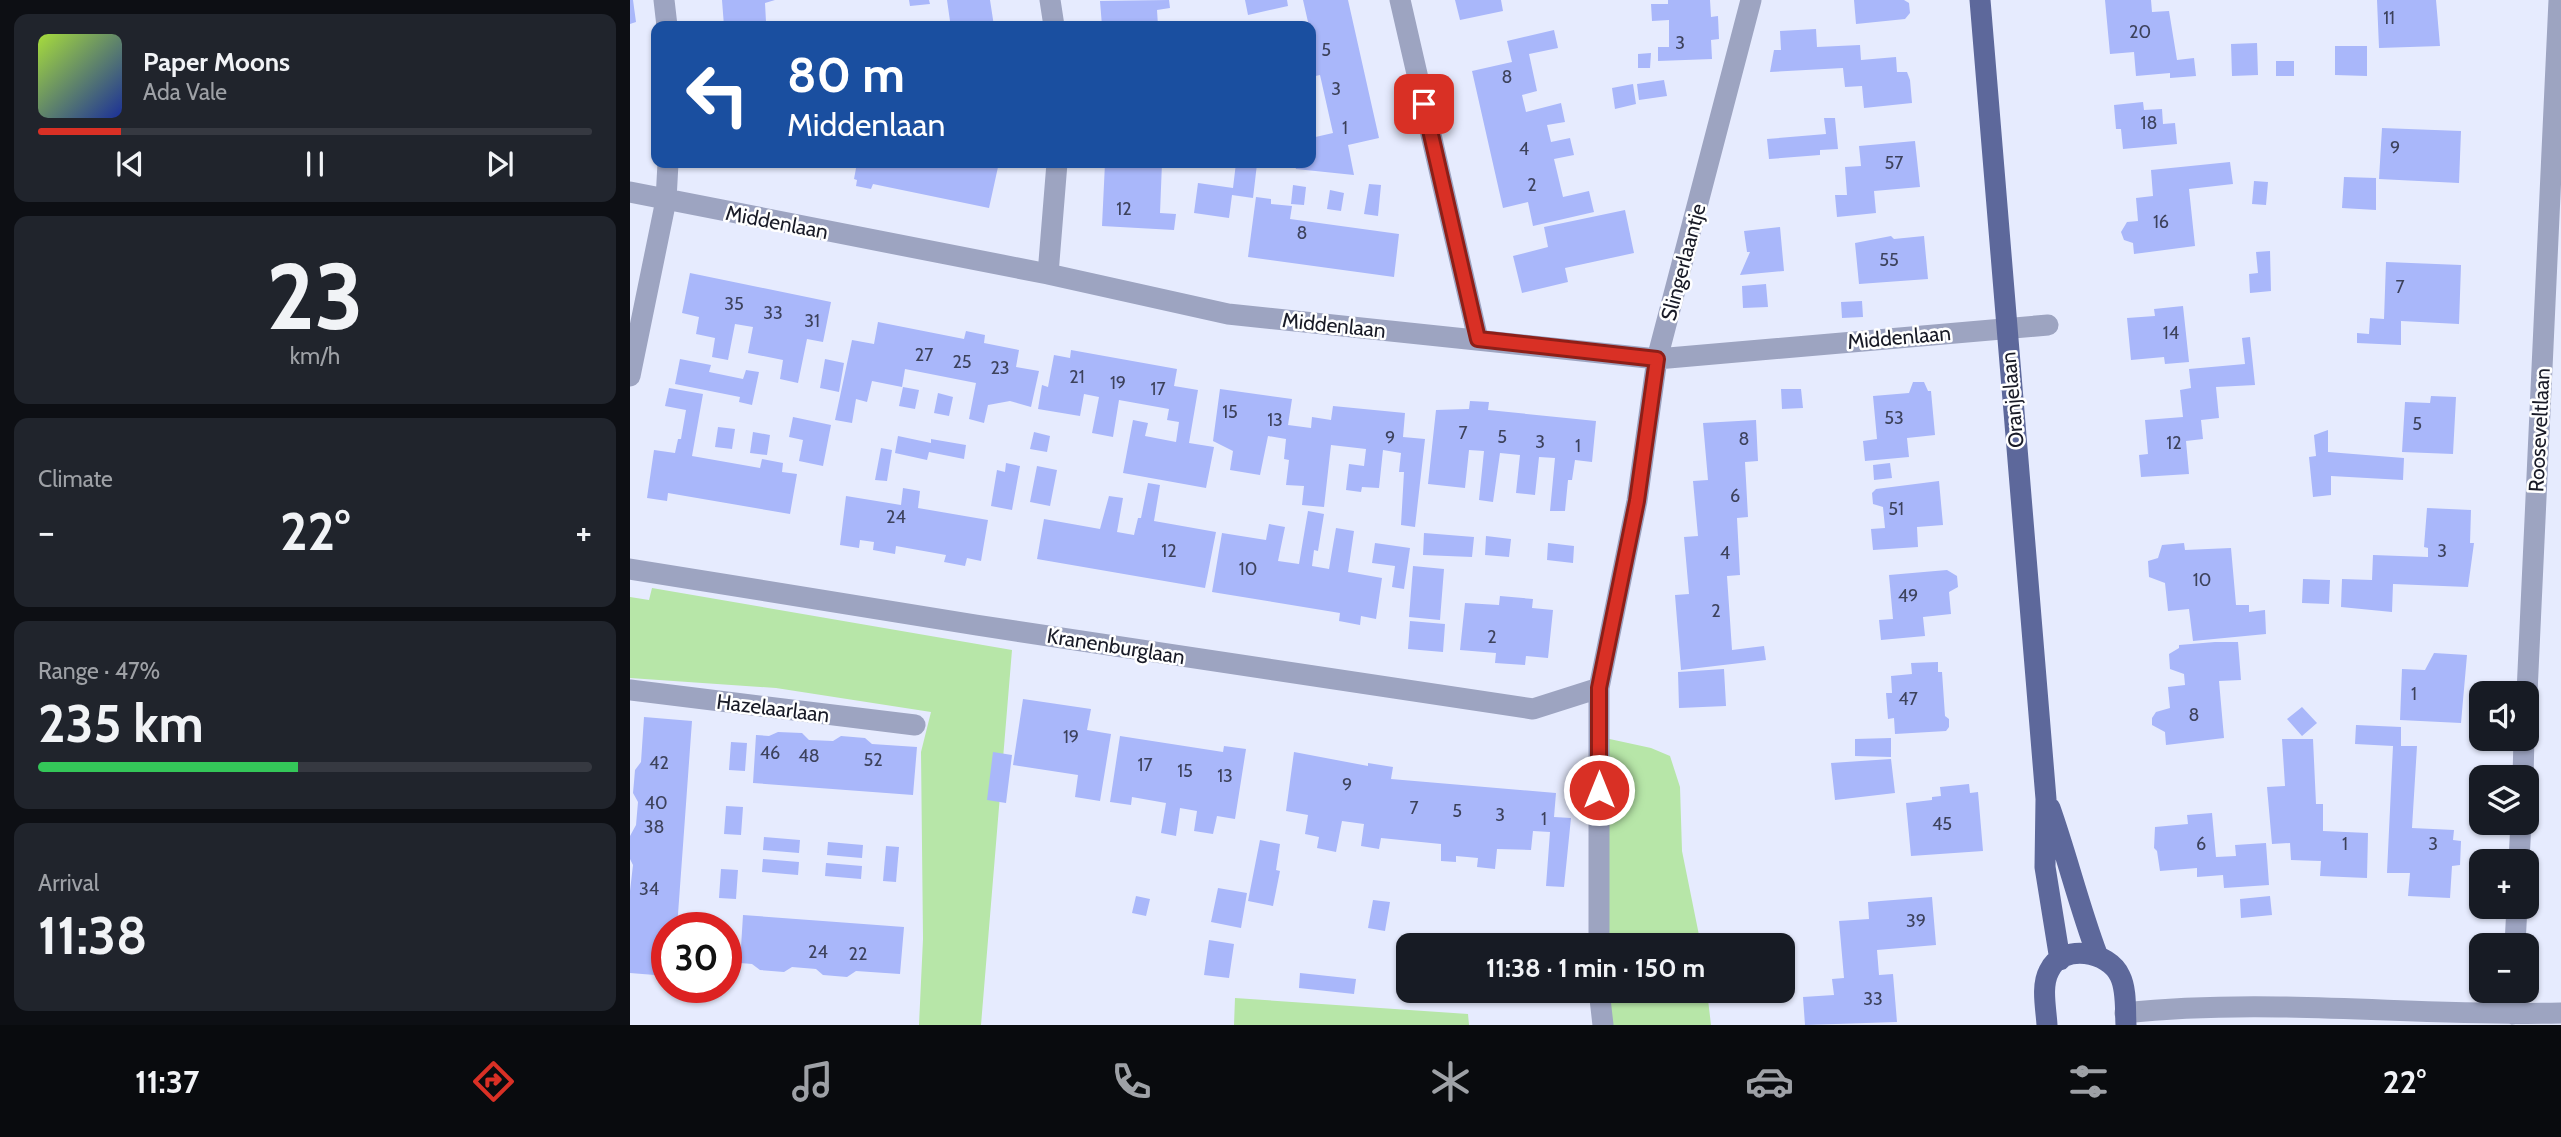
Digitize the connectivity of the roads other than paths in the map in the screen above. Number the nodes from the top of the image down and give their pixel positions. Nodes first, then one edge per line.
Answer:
1 (664, 0) edge
2 (1050, 0) edge
3 (1400, 0) edge
4 (1751, 0) edge
5 (1980, 0) edge
6 (2559, 0) edge
7 (666, 21) edge
8 (1053, 21) edge
9 (668, 168) edge
10 (1056, 168) edge
11 (630, 192) edge
12 (666, 200) junction
13 (1048, 274) junction
14 (2048, 325) dead end
15 (2006, 329) junction
16 (1478, 339) junction
17 (1657, 359) junction
18 (630, 376) edge
19 (630, 569) edge
20 (2527, 681) edge
21 (1599, 688) junction
22 (630, 690) edge
23 (915, 725) dead end
24 (2046, 799) junction
25 (1599, 933) edge
26 (2097, 954) junction
27 (2060, 960) junction
28 (1601, 1003) edge
29 (2512, 1003) edge
30 (2561, 1013) edge
31 (2512, 1014) junction
32 (2126, 1019) edge
33 (2438, 1019) edge
34 (1604, 1025) edge
35 (2046, 1025) edge

1 - 7 street
2 - 8 street
3 - 16 street
4 - 17 street, Slingerlaantje
5 - 15 main road, Oranjelaan
6 - 20 street, Rooseveltlaan
9 - 12 street
10 - 13 street
11 - 12 street, Middenlaan
12 - 13 street, Middenlaan
12 - 18 street
13 - 16 street, Middenlaan
14 - 15 street, Middenlaan
15 - 17 street, Middenlaan
15 - 24 main road, Oranjelaan
16 - 17 street, Middenlaan
17 - 21 street, Slingerlaantje
19 - 21 street, Kranenburglaan
21 - 25 street, Slingerlaantje
22 - 23 street, Hazelaarlaan
24 - 26 main road, Oranjelaan
24 - 27 main road, Oranjelaan
26 - 27 main road
26 - 32 main road
27 - 35 main road
28 - 34 street
29 - 31 street
30 - 31 street
31 - 33 street
32 - 33 street

